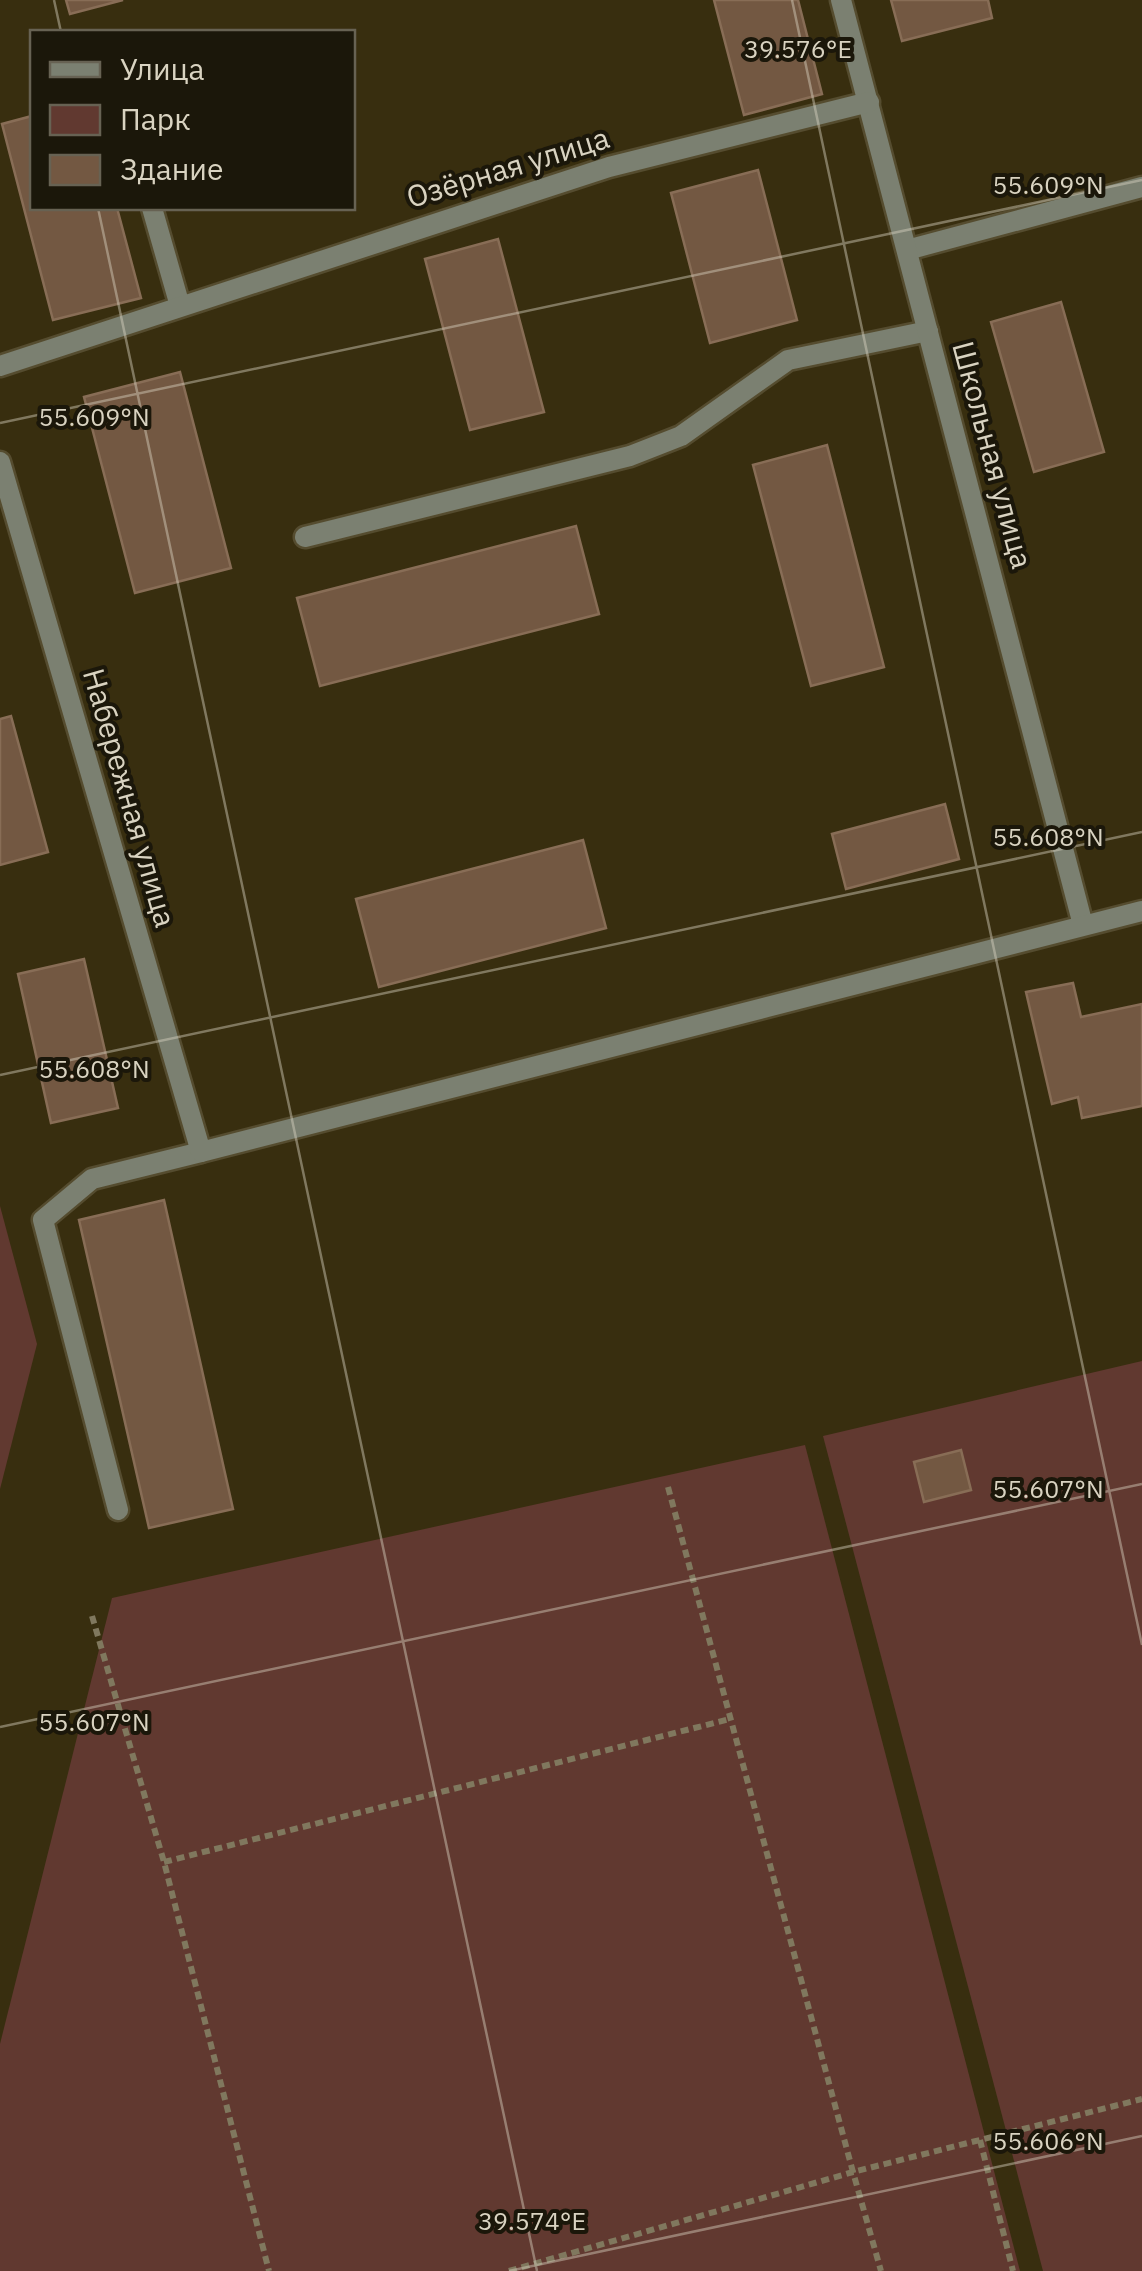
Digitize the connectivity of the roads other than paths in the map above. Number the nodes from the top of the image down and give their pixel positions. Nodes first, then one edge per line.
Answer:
1 (842, 0) edge
2 (869, 102) junction
3 (1142, 188) edge
4 (153, 210) edge
5 (907, 250) junction
6 (180, 306) junction
7 (928, 331) junction
8 (0, 366) edge
9 (0, 462) edge
10 (305, 537) dead end
11 (1142, 911) edge
12 (1084, 925) junction
13 (201, 1152) junction
14 (118, 1510) dead end

1 - 2 street, Школьная улица
2 - 5 street, Школьная улица
2 - 6 street, Озёрная улица
3 - 5 street
4 - 6 street
5 - 7 street, Школьная улица
6 - 8 street, Озёрная улица
7 - 10 street
7 - 12 street, Школьная улица
9 - 13 street, Набережная улица
11 - 12 street
12 - 13 street
13 - 14 street

